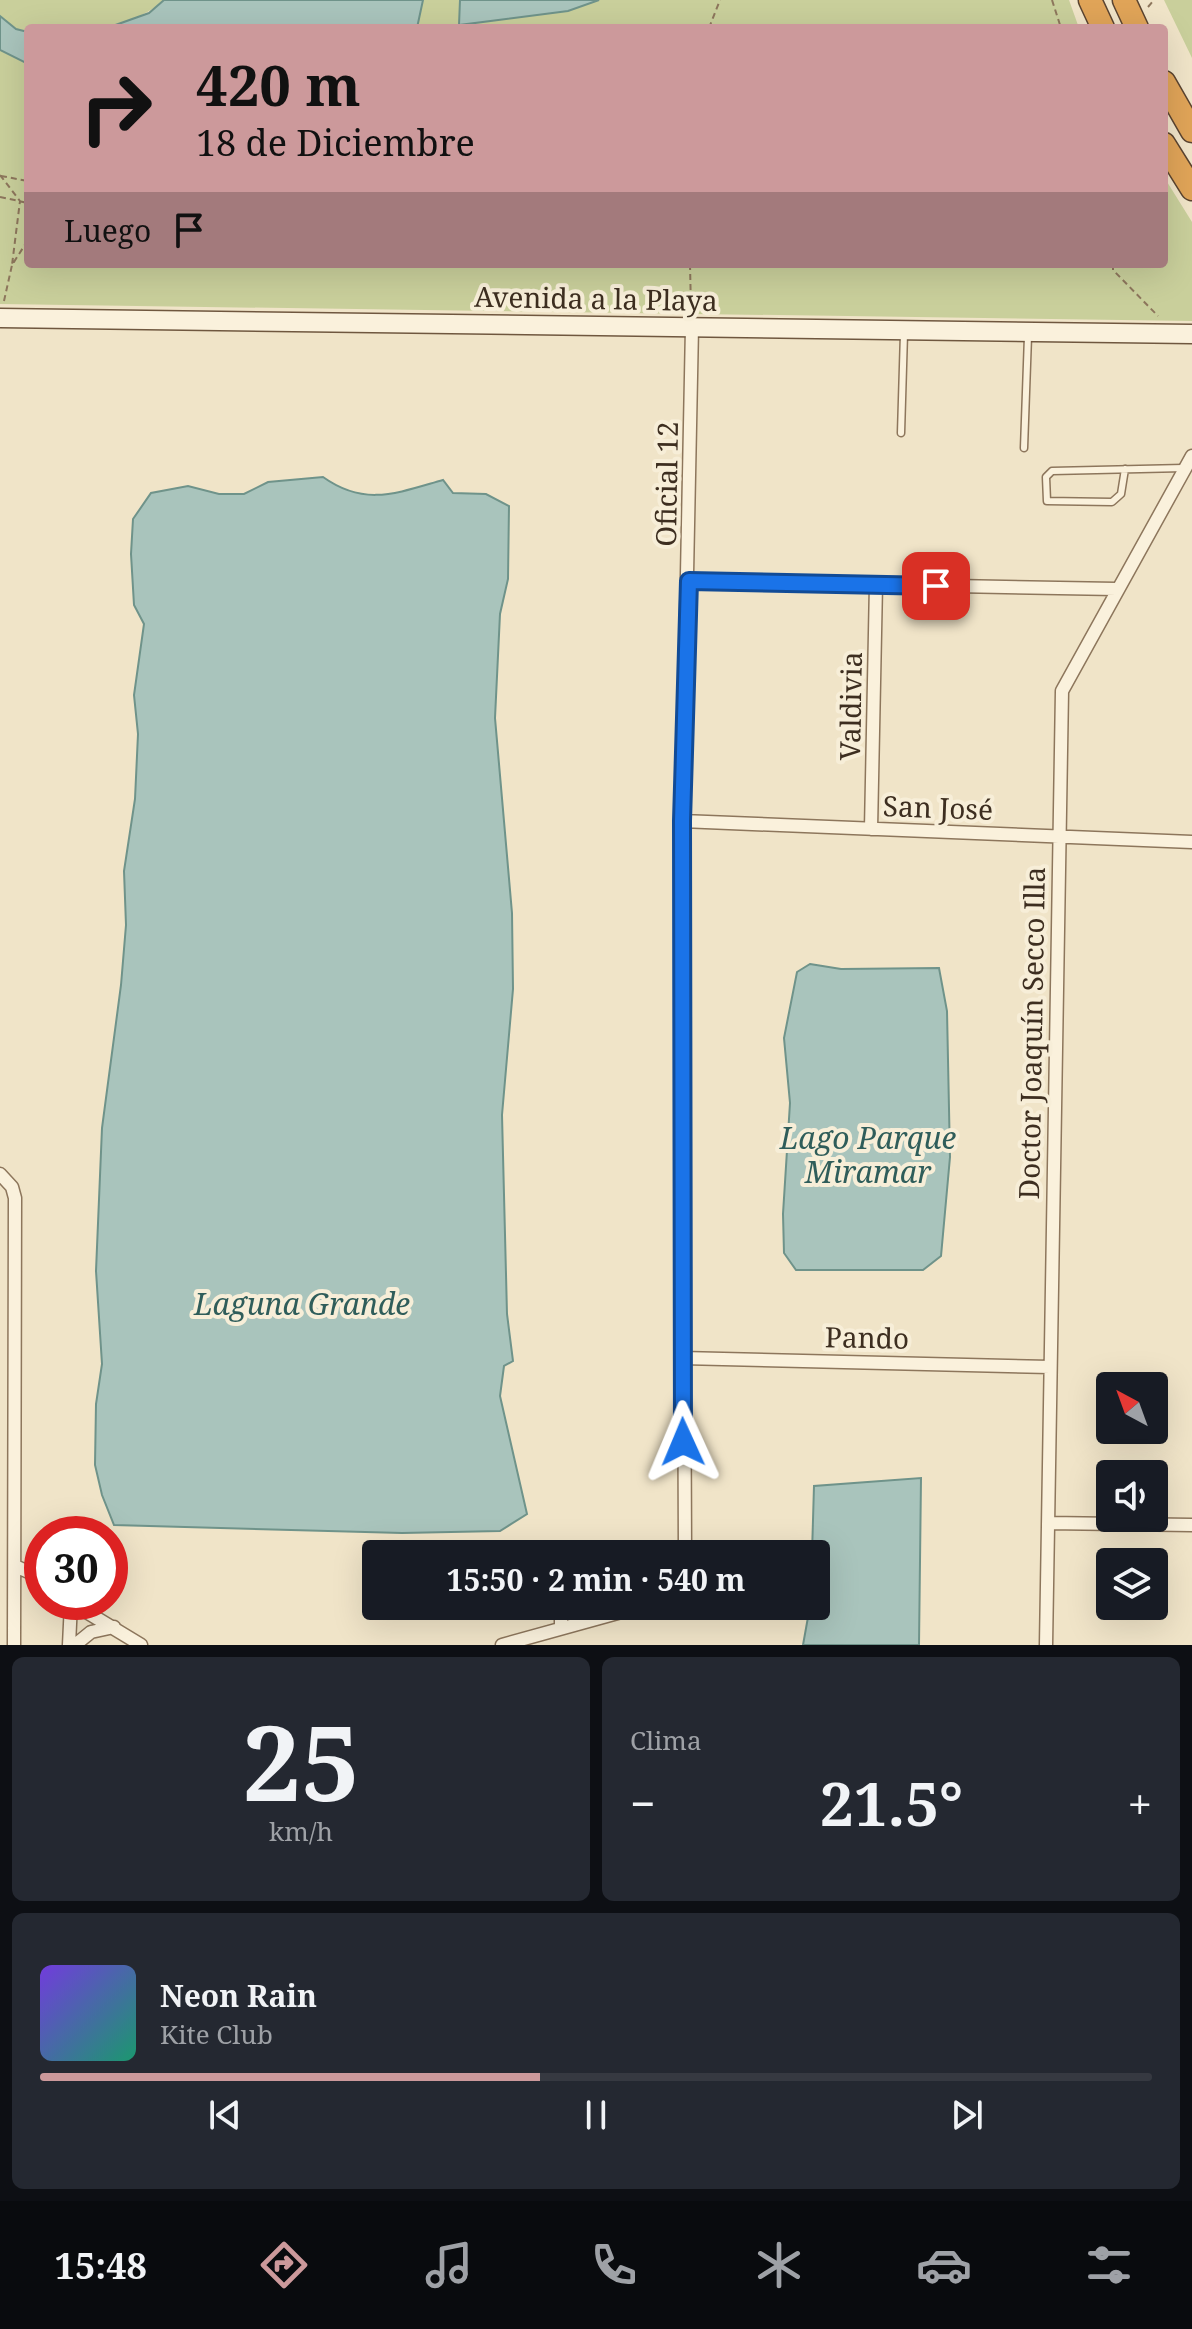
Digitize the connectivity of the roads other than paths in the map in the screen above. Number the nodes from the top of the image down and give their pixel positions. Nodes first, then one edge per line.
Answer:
1 (1090, 0) edge
2 (1124, 0) edge
3 (1101, 24) edge
4 (1135, 24) edge
5 (1168, 89) edge
6 (1192, 131) edge
7 (1168, 150) edge
8 (1192, 189) edge
9 (0, 318) edge
10 (692, 327) junction
11 (903, 330) junction
12 (1028, 332) junction
13 (1186, 334) edge
14 (901, 433) dead end
15 (1024, 448) dead end
16 (1192, 456) edge
17 (1185, 468) junction
18 (1125, 469) junction
19 (689, 581) junction
20 (876, 584) junction
21 (1116, 589) junction
22 (682, 821) junction
23 (871, 829) junction
24 (1057, 836) junction
25 (1192, 842) edge
26 (0, 1174) edge
27 (682, 1358) junction
28 (1050, 1367) junction
29 (1048, 1523) junction
30 (1192, 1525) edge
31 (685, 1540) edge
32 (15, 1566) junction
33 (24, 1570) edge
34 (70, 1620) edge
35 (102, 1620) edge
36 (561, 1620) edge
37 (586, 1620) edge
38 (561, 1626) junction
39 (114, 1627) junction
40 (14, 1645) edge
41 (69, 1645) edge
42 (75, 1645) edge
43 (141, 1645) edge
44 (502, 1645) edge
45 (1046, 1645) edge

1 - 3 highway
2 - 4 highway
5 - 6 highway
7 - 8 highway
9 - 10 street, Avenida a la Playa
10 - 11 street, Avenida a la Playa
10 - 19 street, Oficial 12
11 - 12 street, Avenida a la Playa
11 - 14 lane
12 - 13 street, Avenida a la Playa
12 - 15 lane
16 - 17 street, Doctor Joaquín Secco Illa
17 - 18 lane
17 - 21 street, Doctor Joaquín Secco Illa
18 - 18 lane
19 - 20 street
19 - 22 street, Oficial 12
20 - 21 street
20 - 23 street, Valdivia
21 - 24 street, Doctor Joaquín Secco Illa
22 - 23 street, San José
22 - 27 street, Oficial 12
23 - 24 street, San José
24 - 25 street, San José
24 - 28 street, Doctor Joaquín Secco Illa
26 - 32 street
27 - 28 street, Pando
27 - 31 street, Oficial 12
28 - 29 street, Doctor Joaquín Secco Illa
29 - 30 street
29 - 45 street, Doctor Joaquín Secco Illa
32 - 33 street
32 - 40 street
34 - 41 street
35 - 39 street
36 - 38 street
37 - 38 street
38 - 44 street
39 - 42 street
39 - 43 street

